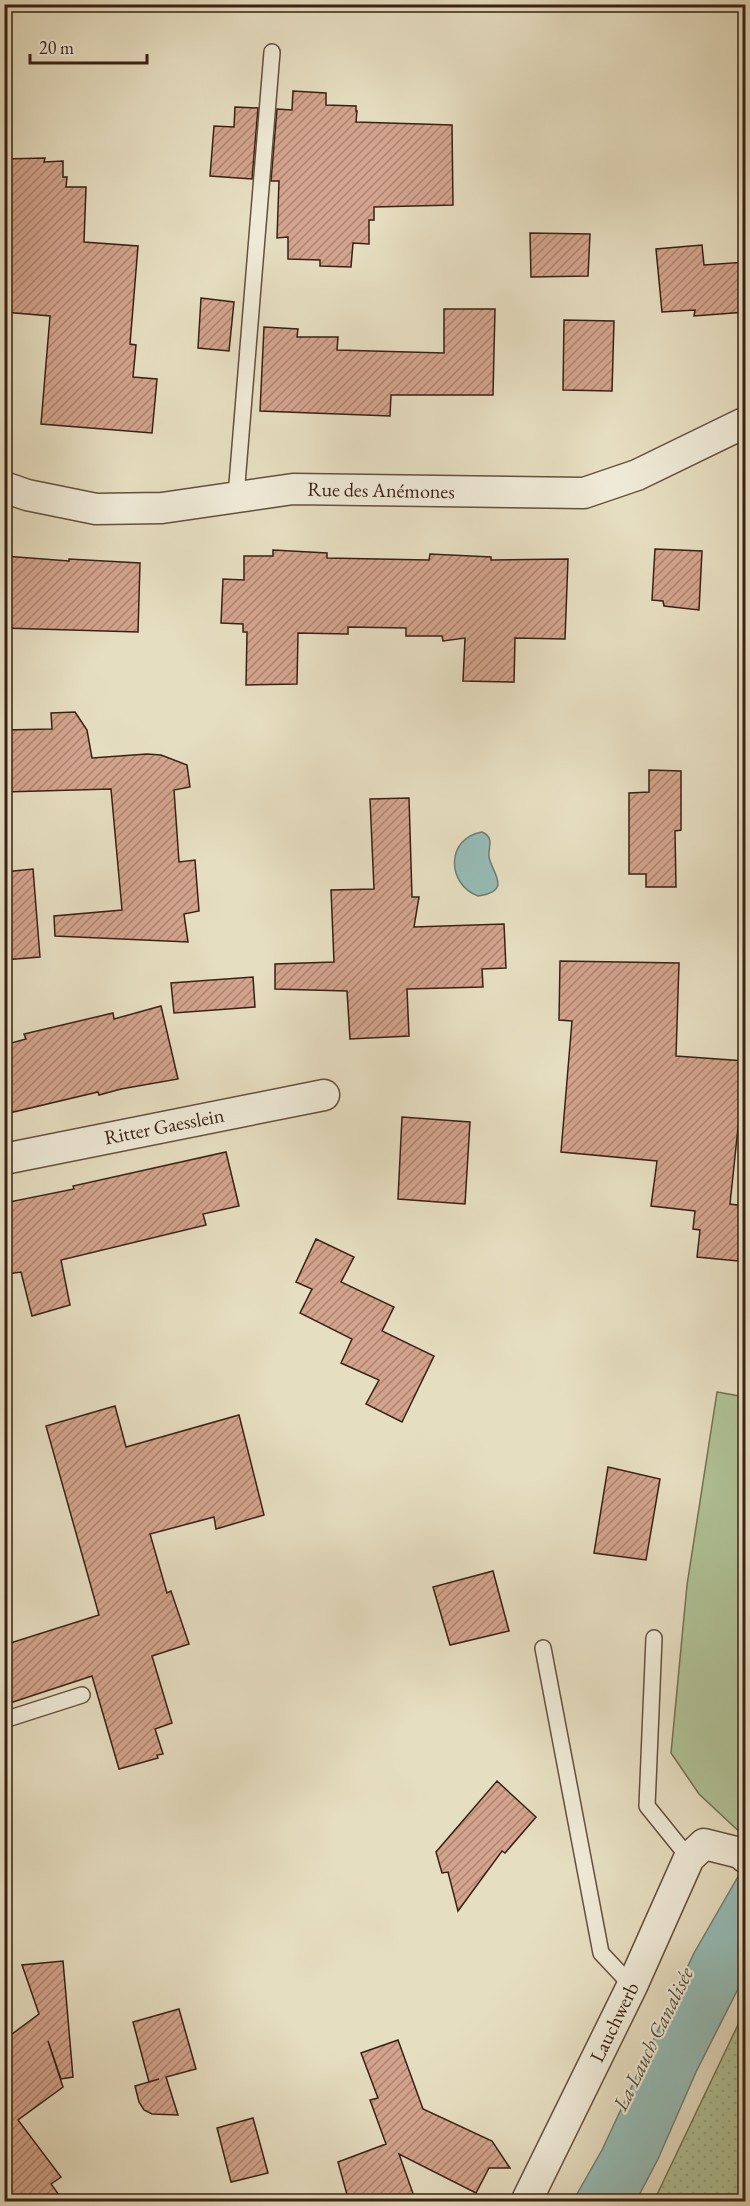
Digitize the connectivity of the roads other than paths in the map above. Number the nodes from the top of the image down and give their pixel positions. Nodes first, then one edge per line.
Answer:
1 (272, 52) dead end
2 (746, 422) edge
3 (4, 487) edge
4 (236, 496) junction
5 (324, 1095) dead end
6 (4, 1159) edge
7 (654, 1638) dead end
8 (543, 1648) dead end
9 (82, 1695) dead end
10 (4, 1720) edge
11 (697, 1851) junction
12 (743, 1856) edge
13 (632, 1986) junction
14 (526, 2202) edge

1 - 4 lane
2 - 4 street, Rue des Anémones
3 - 4 street, Rue des Anémones
5 - 6 street, Ritter Gaesslein
7 - 11 lane
8 - 13 lane
9 - 10 lane
11 - 12 street
11 - 13 street, Lauchwerb
13 - 14 street, Lauchwerb

